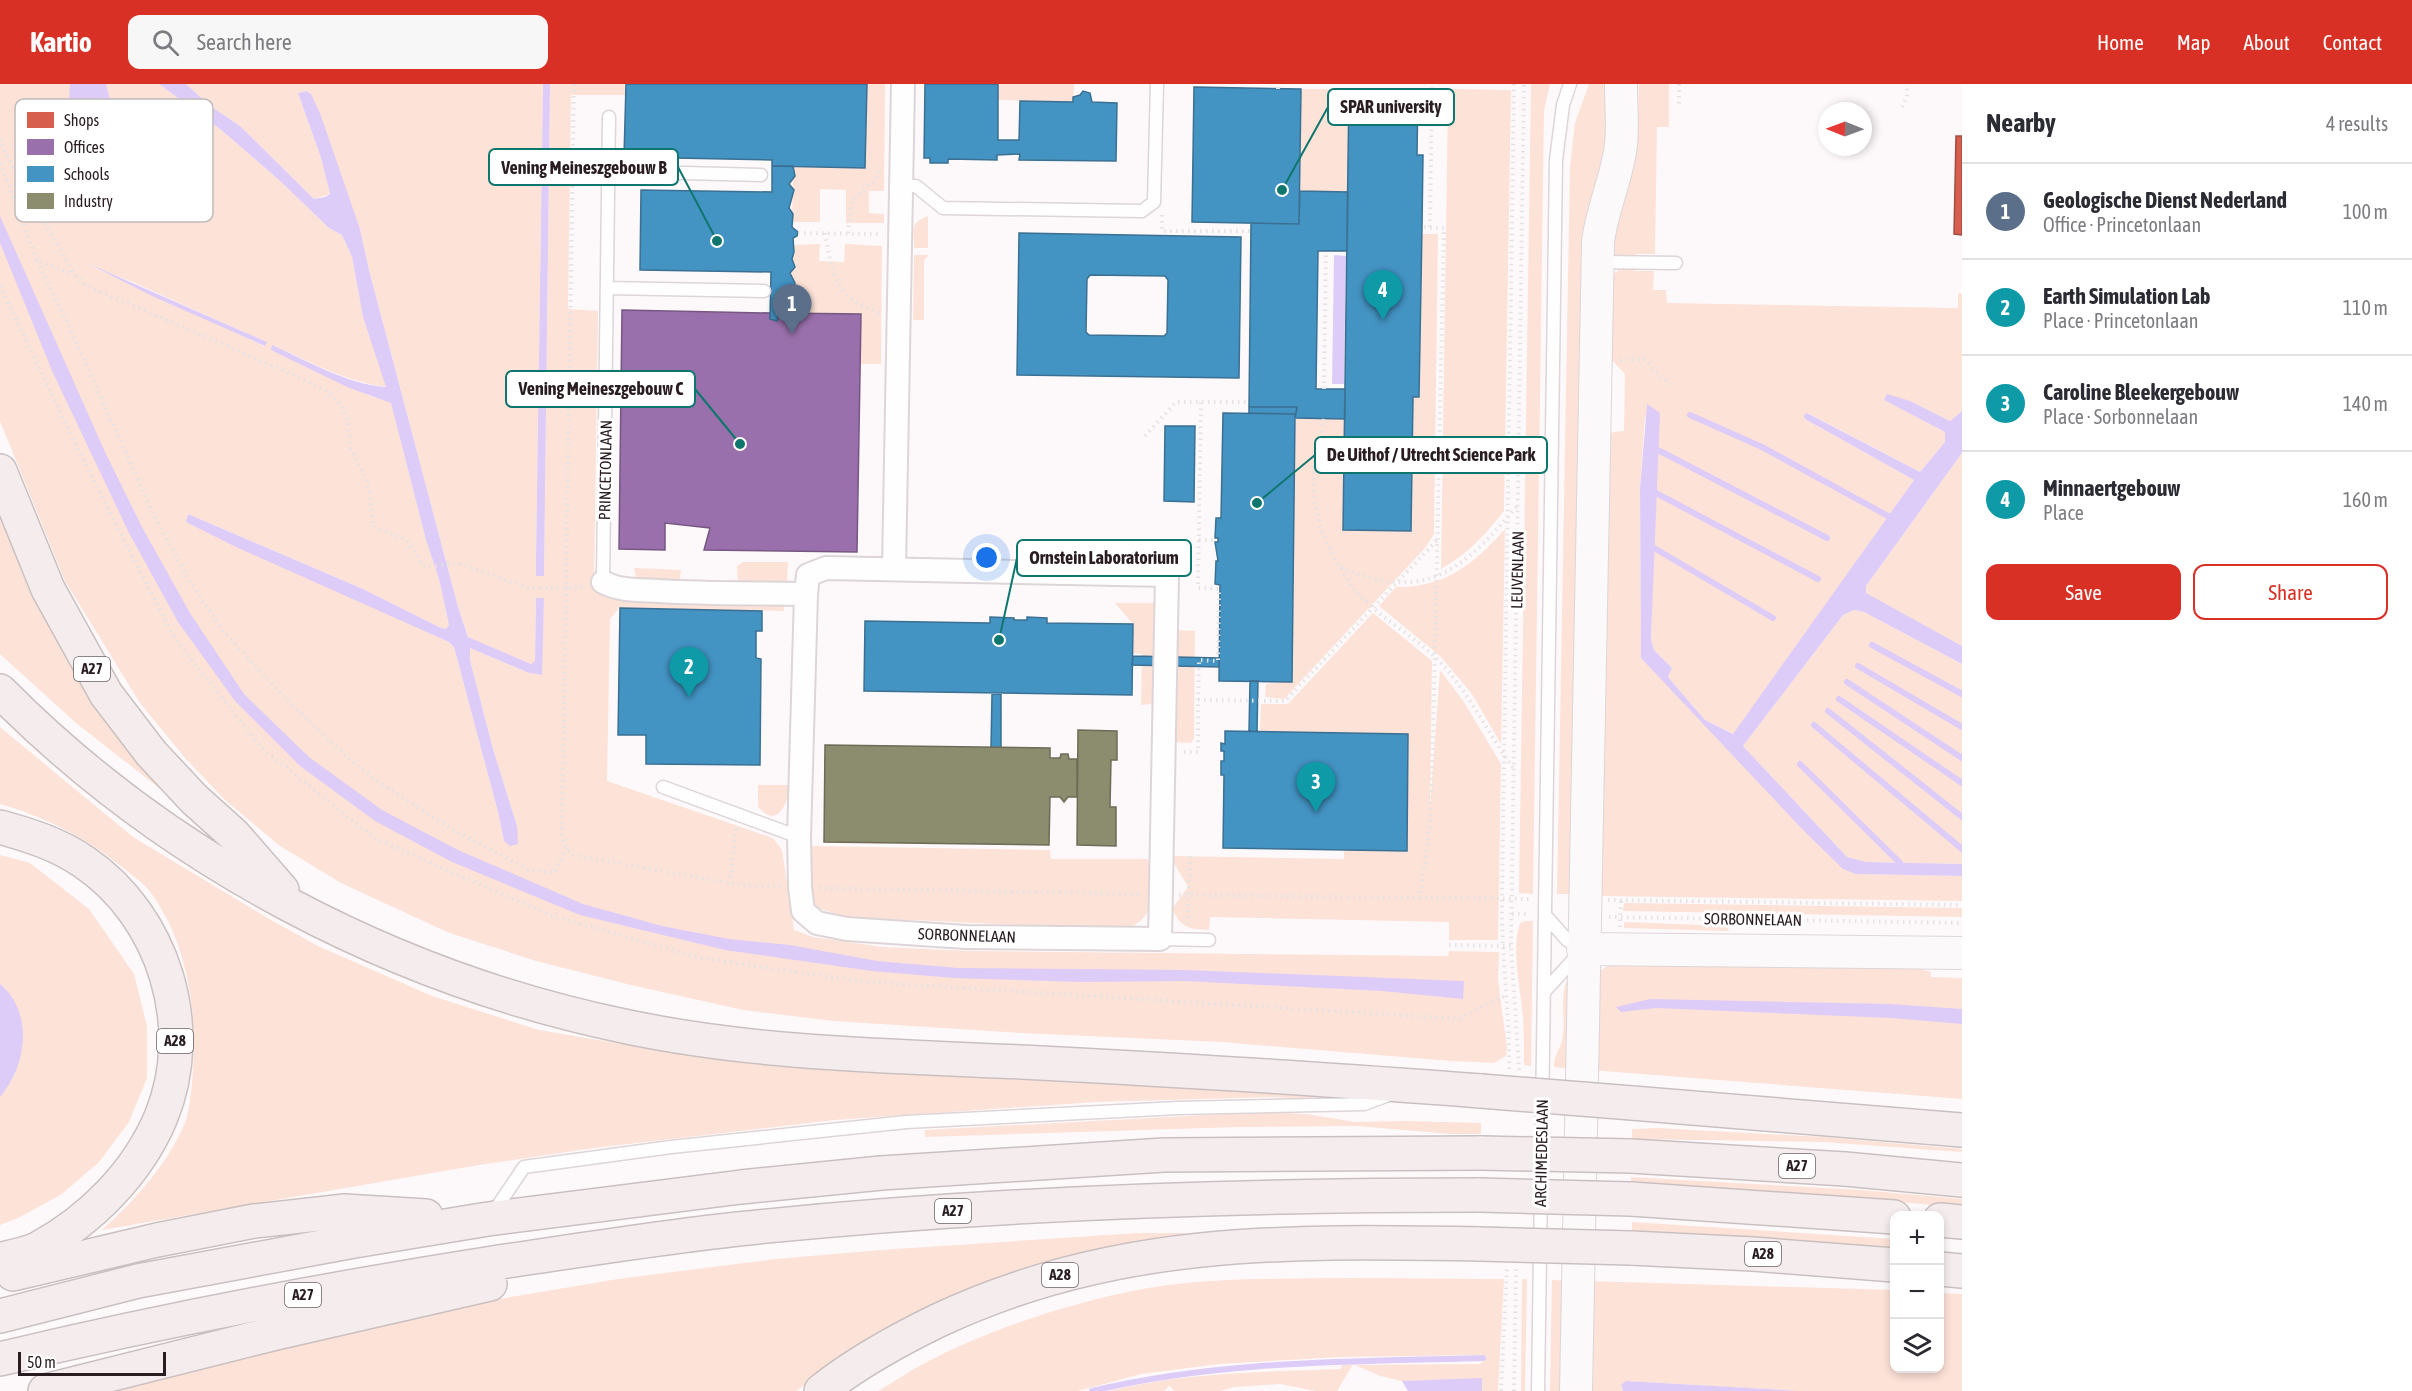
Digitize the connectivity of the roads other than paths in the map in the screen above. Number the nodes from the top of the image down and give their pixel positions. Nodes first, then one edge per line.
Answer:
1 (903, 84) edge
2 (1157, 84) edge
3 (1570, 84) edge
4 (1621, 84) edge
5 (609, 117) dead end
6 (608, 171) junction
7 (761, 175) dead end
8 (901, 186) junction
9 (1597, 262) junction
10 (1676, 263) dead end
11 (607, 288) junction
12 (764, 291) dead end
13 (0, 471) edge
14 (894, 568) junction
15 (603, 582) joint
16 (806, 594) junction
17 (0, 691) edge
18 (663, 787) dead end
19 (0, 827) edge
20 (799, 837) junction
21 (298, 908) junction
22 (1545, 915) junction
23 (1160, 939) junction
24 (1209, 940) dead end
25 (1583, 949) junction
26 (1962, 953) edge
27 (1544, 992) junction
28 (1412, 1085) junction
29 (1962, 1130) edge
30 (1962, 1180) edge
31 (1890, 1216) edge
32 (488, 1219) junction
33 (1944, 1220) edge
34 (1962, 1222) edge
35 (609, 1245) junction
36 (0, 1260) edge
37 (1890, 1265) edge
38 (1944, 1269) edge
39 (1962, 1271) edge
40 (0, 1277) edge
41 (0, 1316) edge
42 (0, 1359) edge
43 (823, 1389) edge
44 (45, 1391) edge
45 (1538, 1391) edge
46 (1576, 1391) edge

1 - 8 street
2 - 8 lane
3 - 22 lane, LEUVENLAAN
4 - 9 main road
5 - 6 lane, PRINCETONLAAN
6 - 7 lane
6 - 11 lane, PRINCETONLAAN
8 - 14 street
9 - 10 lane
9 - 25 main road
11 - 12 lane
11 - 15 lane, PRINCETONLAAN
13 - 21 highway, A27
14 - 16 street
14 - 23 street
15 - 16 street, PRINCETONLAAN
16 - 20 street
17 - 21 highway
18 - 20 lane
19 - 36 highway, A28
20 - 23 street, SORBONNELAAN
21 - 28 highway, A27
22 - 25 lane
22 - 27 lane, ARCHIMEDESLAAN
23 - 24 lane, SORBONNELAAN
25 - 26 main road, SORBONNELAAN
25 - 27 lane
25 - 46 main road
27 - 45 lane, ARCHIMEDESLAAN
28 - 29 highway, A27, bridge
28 - 32 lane, A27
30 - 32 highway, A27, bridge
31 - 35 highway, A27, bridge
32 - 40 highway, A27
32 - 41 highway, A27
33 - 34 highway
35 - 42 highway, A27
35 - 44 highway, A27
37 - 43 highway, A28, bridge
38 - 39 highway

